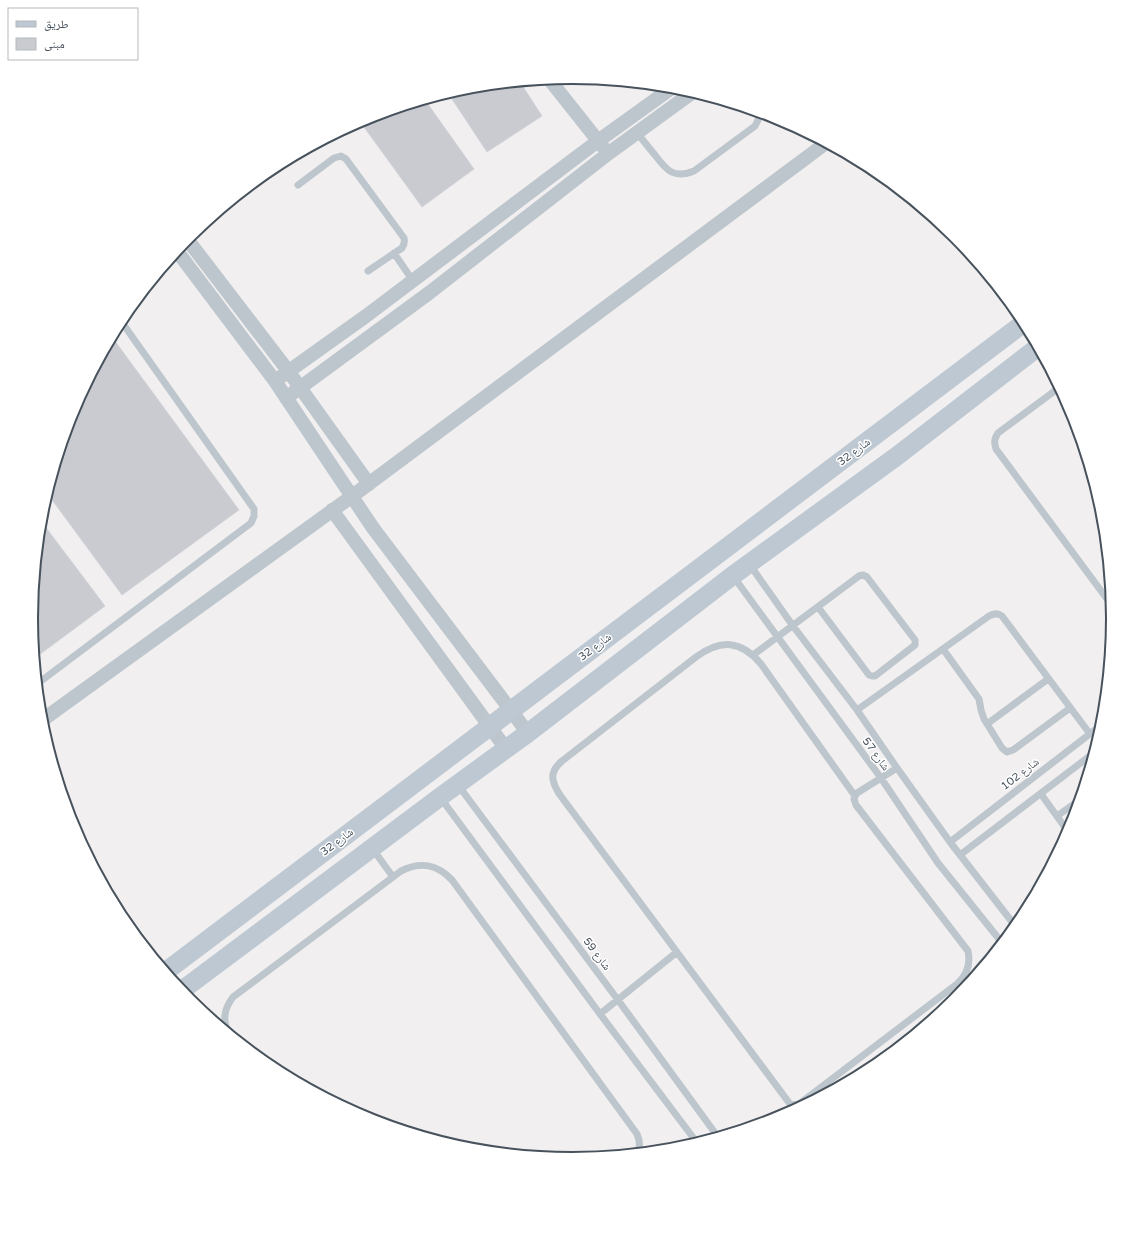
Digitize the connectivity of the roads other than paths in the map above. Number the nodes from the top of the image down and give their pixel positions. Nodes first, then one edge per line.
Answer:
1 (552, 85) edge
2 (665, 92) edge
3 (687, 96) edge
4 (758, 118) edge
5 (637, 133) junction
6 (598, 142) junction
7 (822, 146) edge
8 (609, 154) junction
9 (298, 185) dead end
10 (191, 245) edge
11 (394, 253) junction
12 (181, 256) edge
13 (368, 272) dead end
14 (413, 281) junction
15 (366, 316) junction
16 (1020, 326) edge
17 (125, 327) edge
18 (377, 331) junction
19 (1034, 349) edge
20 (289, 372) junction
21 (275, 381) junction
22 (300, 387) junction
23 (1056, 390) edge
24 (286, 398) junction
25 (369, 484) junction
26 (351, 497) junction
27 (332, 510) junction
28 (733, 543) junction
29 (717, 555) junction
30 (749, 564) junction
31 (732, 576) junction
32 (1106, 598) edge
33 (818, 607) junction
34 (793, 626) junction
35 (777, 638) junction
36 (943, 649) junction
37 (753, 654) junction
38 (1048, 679) junction
39 (42, 680) edge
40 (1070, 708) junction
41 (858, 710) junction
42 (511, 711) junction
43 (47, 717) edge
44 (987, 724) junction
45 (490, 727) junction
46 (1095, 730) edge
47 (528, 733) junction
48 (1090, 734) junction
49 (506, 748) junction
50 (1089, 757) edge
51 (897, 768) junction
52 (881, 778) junction
53 (457, 784) junction
54 (1041, 794) junction
55 (855, 796) junction
56 (440, 797) junction
57 (1073, 804) edge
58 (1057, 816) junction
59 (1064, 827) edge
60 (950, 842) junction
61 (372, 848) junction
62 (960, 856) junction
63 (393, 877) junction
64 (1012, 922) edge
65 (1000, 940) edge
66 (677, 952) junction
67 (169, 969) edge
68 (186, 987) edge
69 (618, 1000) junction
70 (600, 1014) junction
71 (226, 1025) edge
72 (802, 1101) edge
73 (794, 1105) edge
74 (715, 1134) edge
75 (694, 1139) edge
76 (639, 1148) edge

1 - 6 street
2 - 6 street
3 - 5 street
4 - 5 lane
5 - 8 street
6 - 8 street
6 - 14 street
7 - 25 street
8 - 18 street
9 - 11 lane
10 - 20 street
11 - 13 lane
11 - 14 lane
12 - 21 street
14 - 15 street
15 - 18 street
15 - 20 street
16 - 28 main road, شارع 32
17 - 39 lane
18 - 22 street
19 - 30 main road
20 - 21 street
20 - 22 street
21 - 24 street
22 - 24 street
22 - 25 street
23 - 32 lane
24 - 26 street
25 - 26 street
26 - 27 street
26 - 42 street
27 - 43 street
27 - 45 street
28 - 29 main road, شارع 32
28 - 30 main road
29 - 31 main road
29 - 42 main road, شارع 32
30 - 31 main road
30 - 34 lane, شارع 57
31 - 35 lane, شارع 57
31 - 47 main road
33 - 33 lane
33 - 34 lane
34 - 35 lane
34 - 41 lane, شارع 57
35 - 37 lane
35 - 52 lane, شارع 57
36 - 38 lane
36 - 41 lane
36 - 44 lane
37 - 55 lane
37 - 66 lane
38 - 40 lane
38 - 44 lane
40 - 44 lane
40 - 48 lane
41 - 51 lane, شارع 57
42 - 45 main road, شارع 32
42 - 47 street
45 - 49 street
45 - 67 main road, شارع 32
46 - 48 lane, شارع 102
47 - 49 main road
48 - 60 lane, شارع 102
49 - 53 main road
50 - 54 lane
51 - 52 lane
51 - 60 lane, شارع 57
52 - 55 lane
52 - 65 lane, شارع 57
53 - 56 main road
53 - 69 lane, شارع 59
54 - 58 lane
54 - 62 lane
55 - 72 lane
56 - 61 main road
56 - 70 lane
57 - 58 lane
58 - 59 lane
60 - 62 lane, شارع 57
61 - 63 lane
61 - 68 main road
62 - 64 lane, شارع 57
63 - 71 lane
63 - 76 lane
66 - 69 lane
66 - 73 lane
69 - 70 lane
69 - 74 lane, شارع 59
70 - 75 lane

